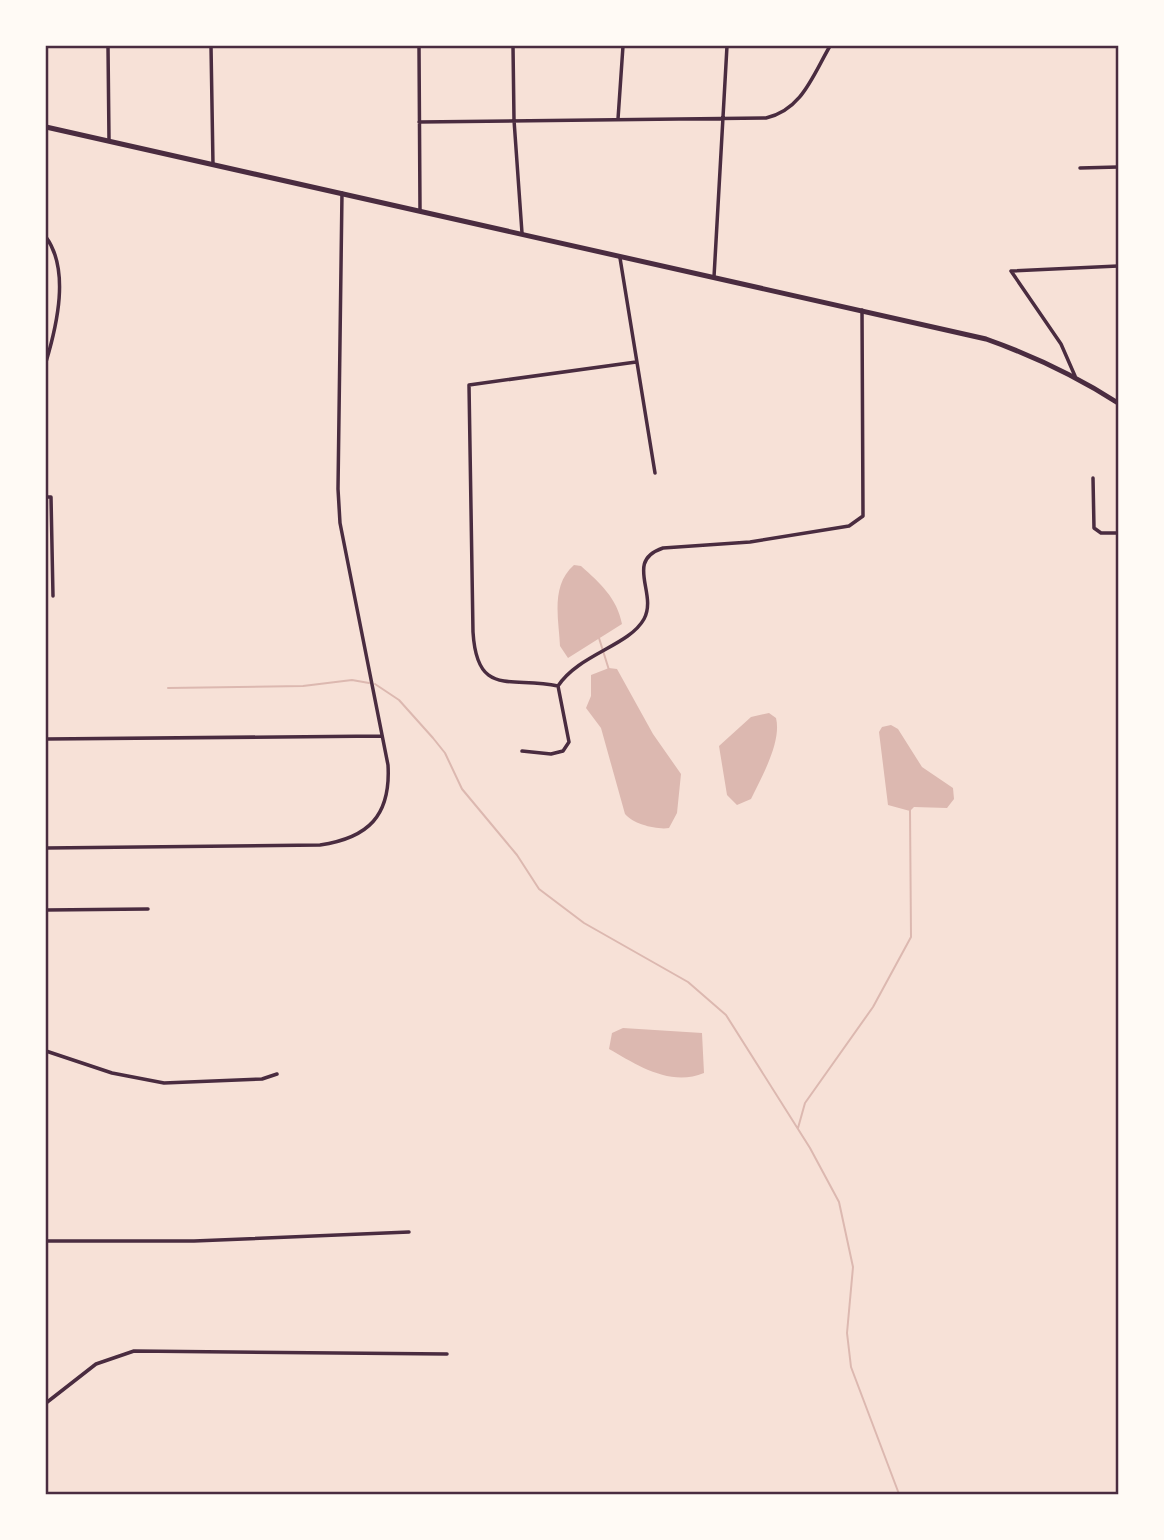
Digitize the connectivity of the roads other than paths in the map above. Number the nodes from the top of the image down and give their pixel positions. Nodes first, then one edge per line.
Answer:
1 (108, 46) edge
2 (211, 46) edge
3 (419, 46) edge
4 (513, 46) edge
5 (623, 46) edge
6 (727, 46) edge
7 (830, 46) edge
8 (723, 117) junction
9 (618, 119) junction
10 (514, 120) junction
11 (419, 122) junction
12 (46, 127) edge
13 (109, 142) junction
14 (213, 165) junction
15 (1118, 167) edge
16 (1080, 169) dead end
17 (342, 193) junction
18 (420, 210) junction
19 (522, 233) junction
20 (46, 237) edge
21 (620, 256) junction
22 (1118, 266) edge
23 (714, 276) junction
24 (862, 310) junction
25 (46, 362) edge
26 (636, 362) junction
27 (1075, 376) junction
28 (1118, 404) edge
29 (655, 473) dead end
30 (1093, 478) dead end
31 (46, 497) edge
32 (1118, 533) edge
33 (53, 596) dead end
34 (558, 686) junction
35 (382, 736) junction
36 (46, 739) edge
37 (523, 751) dead end
38 (46, 848) edge
39 (148, 909) dead end
40 (46, 910) edge
41 (46, 1051) edge
42 (277, 1074) dead end
43 (409, 1232) dead end
44 (46, 1241) edge
45 (447, 1354) dead end
46 (46, 1403) edge

1 - 13 street
2 - 14 street
3 - 11 street
4 - 10 street
5 - 9 street
6 - 8 street
7 - 8 street
8 - 9 street
8 - 23 street
9 - 10 street
10 - 11 street
10 - 19 street
11 - 18 street
12 - 13 main road
13 - 14 main road
14 - 17 main road
15 - 16 street
17 - 18 main road
17 - 35 street
18 - 19 main road
19 - 21 main road
20 - 25 street
21 - 23 main road
21 - 26 street
22 - 27 street
23 - 24 main road
24 - 27 main road
24 - 34 street
26 - 29 street
26 - 34 street
27 - 28 main road
30 - 32 street
31 - 33 street
34 - 37 street
35 - 36 street
35 - 38 street
39 - 40 street
41 - 42 street
43 - 44 street
45 - 46 street

